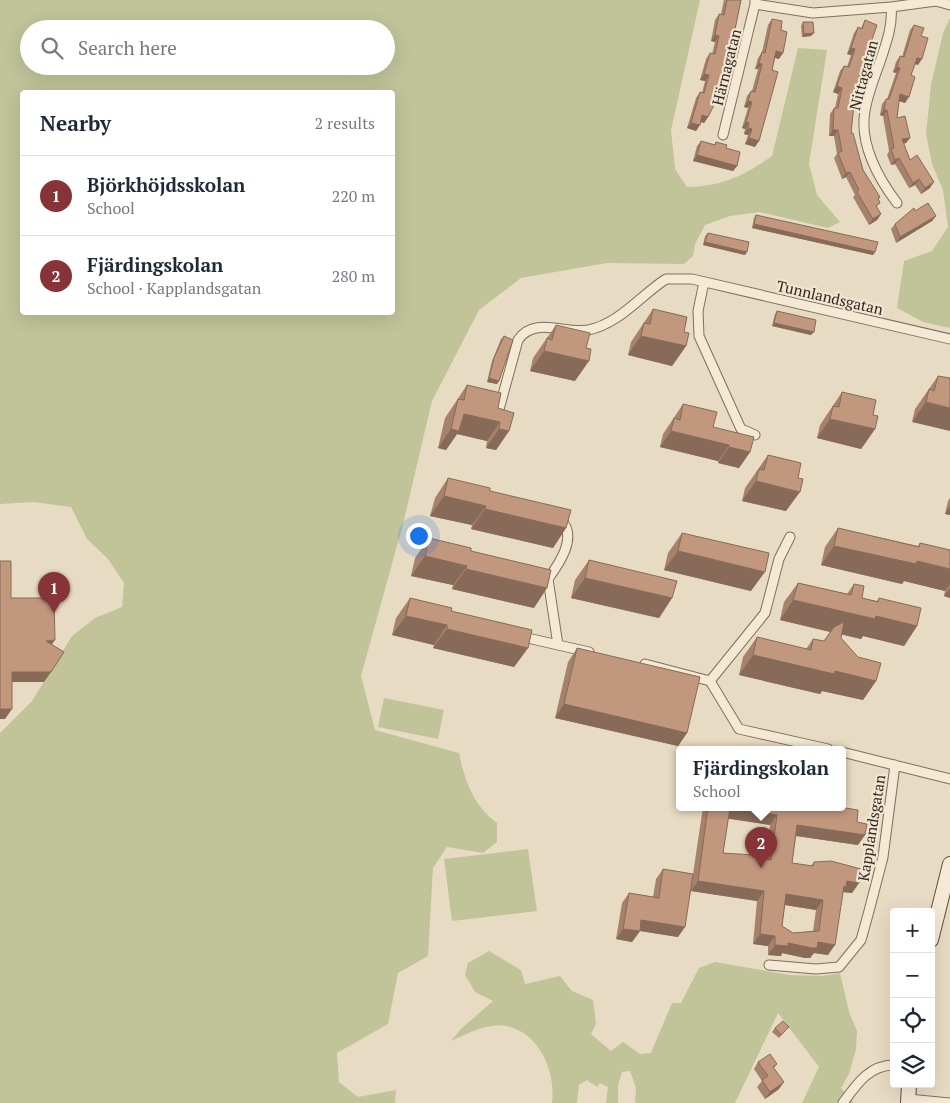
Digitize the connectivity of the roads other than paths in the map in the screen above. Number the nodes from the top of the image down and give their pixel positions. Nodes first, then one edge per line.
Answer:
1 (936, 1) edge
2 (755, 2) edge
3 (950, 6) edge
4 (891, 8) junction
5 (723, 135) dead end
6 (897, 203) dead end
7 (704, 282) junction
8 (950, 339) edge
9 (498, 414) edge
10 (755, 435) edge
11 (548, 514) edge
12 (790, 537) dead end
13 (539, 577) edge
14 (548, 579) junction
15 (512, 635) edge
16 (558, 645) junction
17 (594, 653) edge
18 (631, 661) edge
19 (710, 681) junction
20 (815, 746) edge
21 (846, 753) edge
22 (895, 765) junction
23 (950, 779) edge
24 (950, 864) edge
25 (935, 924) edge
26 (769, 964) dead end
27 (890, 1065) edge
28 (909, 1088) edge
29 (908, 1101) edge
30 (843, 1103) edge
31 (950, 1103) edge

1 - 3 street
1 - 4 street
2 - 4 street
2 - 5 street, Härnagatan
4 - 6 street, Nittagatan
7 - 8 street, Tunnlandsgatan
7 - 9 street, Tunnlandsgatan
7 - 10 street
11 - 14 street
12 - 19 street
13 - 14 street
14 - 16 street
15 - 16 street
16 - 17 street
18 - 19 street
19 - 20 street
21 - 22 street, Kapplandsgatan
22 - 23 street, Kapplandsgatan
22 - 26 street, Kapplandsgatan
24 - 25 street
27 - 30 street
28 - 29 street
29 - 31 street

